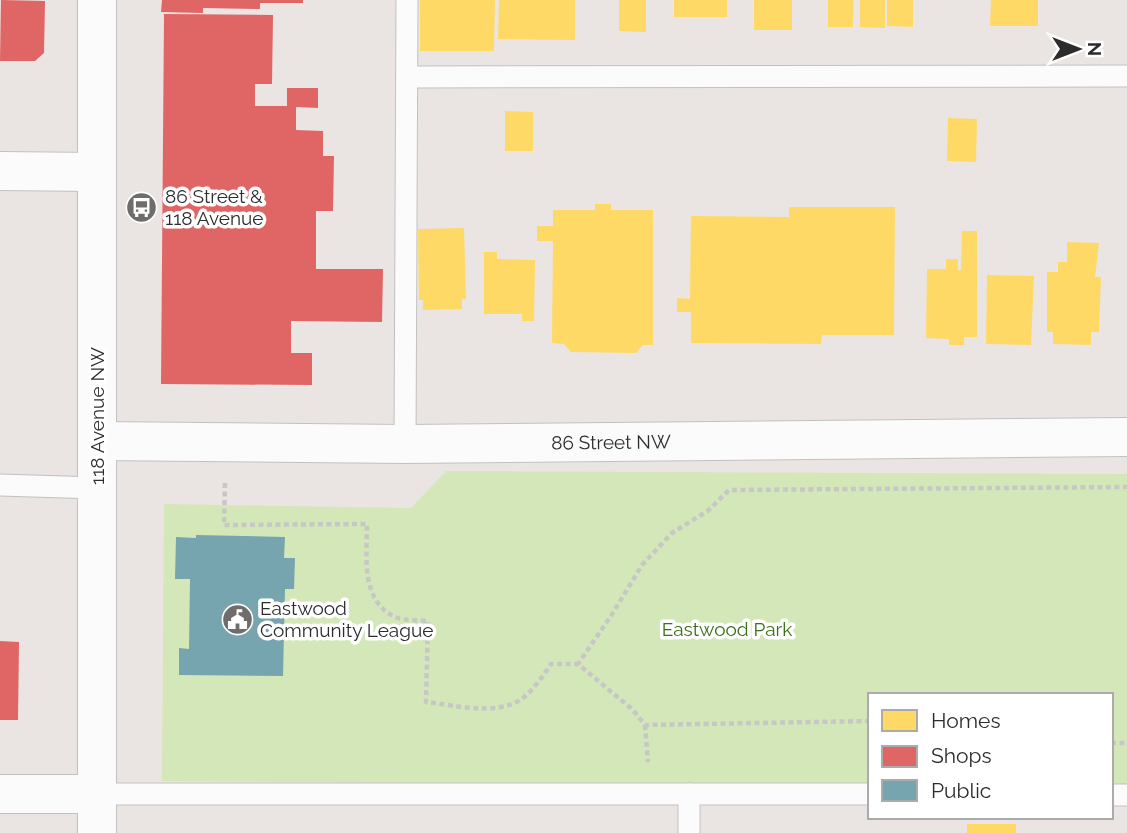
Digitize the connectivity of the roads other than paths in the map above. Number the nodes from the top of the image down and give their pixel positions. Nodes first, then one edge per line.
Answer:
1 (97, 0) edge
2 (407, 0) edge
3 (1127, 76) edge
4 (407, 77) junction
5 (0, 171) edge
6 (97, 172) junction
7 (1127, 438) edge
8 (97, 441) junction
9 (405, 444) junction
10 (0, 485) edge
11 (97, 488) junction
12 (0, 794) edge
13 (97, 794) junction
14 (689, 794) junction
15 (868, 794) edge
16 (97, 833) edge
17 (689, 833) edge

1 - 6 street, 118 Avenue NW
2 - 4 lane
3 - 4 lane
4 - 9 lane
5 - 6 street
6 - 8 street, 118 Avenue NW
7 - 9 street, 86 Street NW
8 - 9 street, 86 Street NW
8 - 11 street, 118 Avenue NW
10 - 11 lane
11 - 13 street, 118 Avenue NW
12 - 13 street
13 - 14 lane
13 - 16 street, 118 Avenue NW
14 - 15 lane
14 - 17 lane

